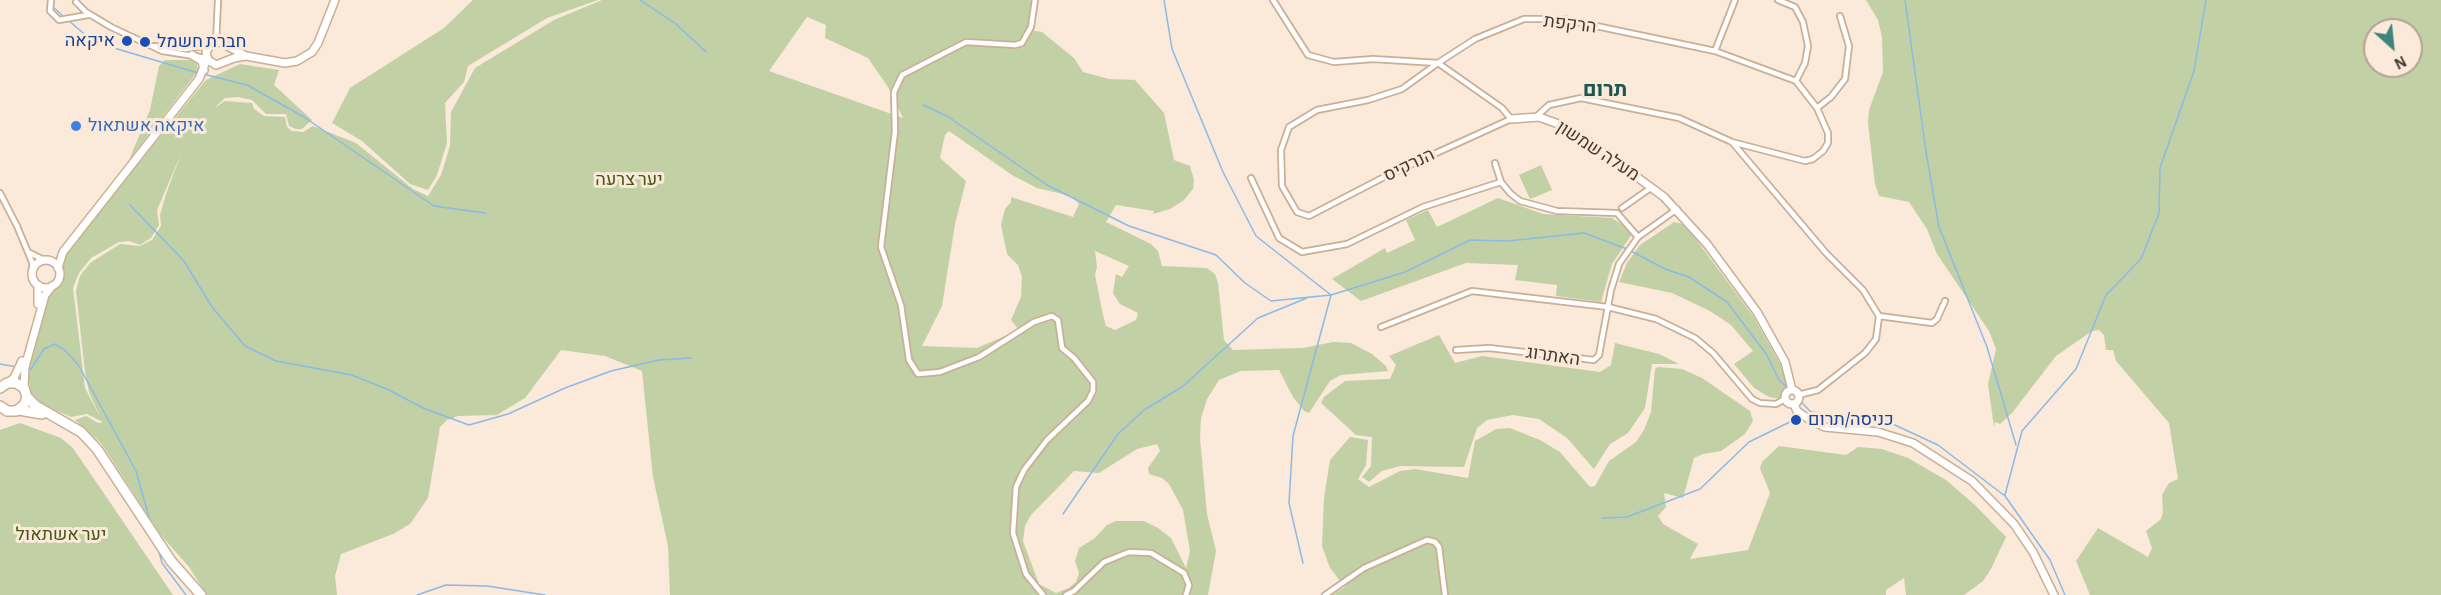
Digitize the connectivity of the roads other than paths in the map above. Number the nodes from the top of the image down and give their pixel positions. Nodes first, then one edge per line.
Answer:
1 (49, 0) edge
2 (218, 0) edge
3 (335, 0) edge
4 (1035, 0) edge
5 (1273, 0) edge
6 (1736, 0) edge
7 (1778, 0) edge
8 (76, 1) edge
9 (91, 15) junction
10 (1840, 16) dead end
11 (71, 17) junction
12 (213, 43) junction
13 (150, 46) junction
14 (227, 47) junction
15 (1715, 51) junction
16 (192, 55) junction
17 (246, 57) junction
18 (207, 59) junction
19 (226, 62) junction
20 (1438, 63) junction
21 (218, 65) junction
22 (202, 75) junction
23 (1796, 81) junction
24 (1817, 108) junction
25 (1536, 117) junction
26 (1511, 119) junction
27 (1732, 142) junction
28 (1495, 163) dead end
29 (1251, 178) dead end
30 (1501, 182) junction
31 (1652, 187) junction
32 (0, 193) edge
33 (1622, 208) dead end
34 (1677, 209) junction
35 (1309, 216) joint
36 (1638, 237) junction
37 (27, 250) junction
38 (63, 252) junction
39 (46, 260) junction
40 (58, 268) junction
41 (33, 270) junction
42 (38, 285) junction
43 (52, 286) junction
44 (1945, 301) dead end
45 (1608, 308) junction
46 (1879, 316) junction
47 (1381, 327) dead end
48 (1456, 350) dead end
49 (22, 368) junction
50 (3, 385) edge
51 (1792, 390) junction
52 (25, 392) junction
53 (1798, 395) junction
54 (1785, 399) junction
55 (1794, 404) junction
56 (0, 406) edge
57 (15, 411) junction
58 (0, 417) edge
59 (108, 464) junction
60 (201, 595) edge
61 (1043, 595) edge
62 (1065, 595) edge
63 (1186, 595) edge
64 (1326, 595) edge
65 (1445, 595) edge
66 (2054, 595) edge

1 - 11 street
2 - 12 street
3 - 17 street
4 - 61 street
5 - 20 street
6 - 15 street
7 - 23 street
8 - 9 street
8 - 11 street
9 - 11 street
9 - 13 street
10 - 24 street
12 - 13 street
12 - 14 street
12 - 18 street
13 - 16 street
14 - 17 street
14 - 19 street
15 - 20 street, הרקפת
15 - 23 street, הרקפת
16 - 18 street
16 - 22 street
17 - 19 street
18 - 21 street
18 - 22 street
19 - 21 street
20 - 26 street
20 - 35 street, הרקפת
21 - 22 street
22 - 38 street
23 - 24 street
24 - 27 street
25 - 26 street, מעלה שמשון
25 - 27 street
25 - 31 street, מעלה שמשון
26 - 35 street, הנרקיס
27 - 46 street
28 - 30 street
29 - 30 street
30 - 36 street
31 - 33 street
31 - 34 street, מעלה שמשון
32 - 37 street
34 - 36 street
34 - 51 street, מעלה שמשון
36 - 45 street
37 - 39 street
37 - 41 street
38 - 39 street
38 - 40 street
39 - 40 street
39 - 41 street
40 - 43 street
41 - 42 street
42 - 43 street
42 - 49 street
43 - 49 street
44 - 46 street
45 - 47 street
45 - 48 street, האתרוג
45 - 54 street
46 - 53 street
49 - 50 street
49 - 52 street
50 - 52 highway
51 - 53 street
51 - 54 street
52 - 57 highway
52 - 59 highway
53 - 55 street
54 - 55 street
55 - 66 street
56 - 57 highway
57 - 58 street
57 - 59 highway
59 - 60 highway
62 - 63 street
64 - 65 street

